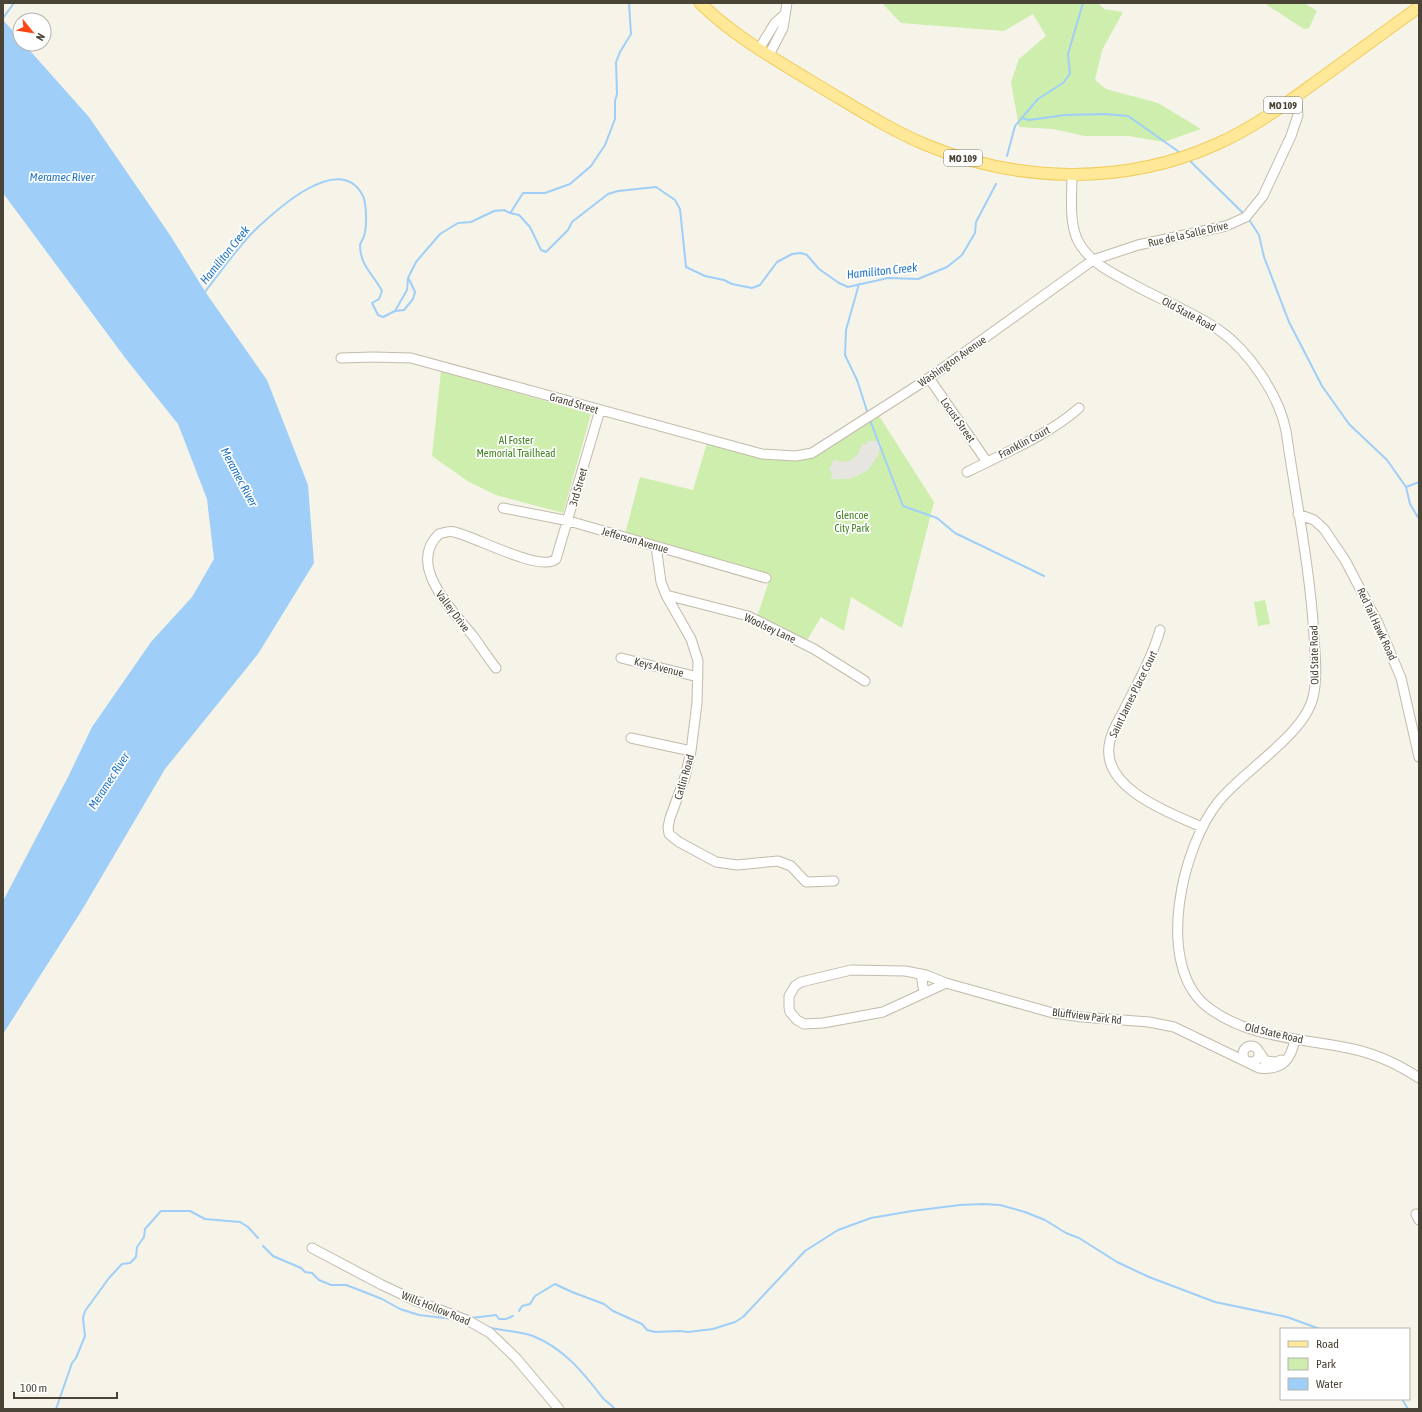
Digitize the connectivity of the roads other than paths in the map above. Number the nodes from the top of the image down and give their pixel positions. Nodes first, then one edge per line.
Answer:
1 (700, 3) edge
2 (787, 3) edge
3 (1419, 7) edge
4 (785, 14) junction
5 (759, 49) junction
6 (769, 55) junction
7 (1296, 96) junction
8 (1072, 175) junction
9 (1093, 260) junction
10 (341, 358) dead end
11 (929, 378) junction
12 (1079, 408) dead end
13 (600, 410) junction
14 (807, 455) joint
15 (987, 462) junction
16 (967, 472) dead end
17 (504, 508) dead end
18 (1298, 514) junction
19 (569, 521) junction
20 (430, 546) joint
21 (656, 546) junction
22 (766, 578) dead end
23 (666, 595) junction
24 (1160, 630) dead end
25 (621, 658) dead end
26 (496, 668) dead end
27 (698, 677) junction
28 (865, 681) dead end
29 (631, 738) dead end
30 (691, 751) junction
31 (1419, 757) edge
32 (1202, 827) junction
33 (834, 881) dead end
34 (920, 974) junction
35 (946, 983) junction
36 (924, 992) junction
37 (1294, 1043) junction
38 (1246, 1048) junction
39 (1227, 1052) junction
40 (1260, 1053) junction
41 (1419, 1078) edge
42 (312, 1248) dead end
43 (559, 1409) edge

1 - 5 main road, MO 109
2 - 4 street
3 - 7 main road, MO 109
4 - 5 street
4 - 6 street
5 - 6 main road, MO 109
6 - 8 main road, MO 109
7 - 8 main road, MO 109
7 - 9 street, Rue de la Salle Drive
8 - 9 street, Old State Road
9 - 11 street, Washington Avenue
9 - 18 street, Old State Road
10 - 13 street, Grand Street
11 - 14 street, Washington Avenue
11 - 15 street, Locust Street
12 - 15 street, Franklin Court
13 - 14 street, Grand Street
13 - 19 street, 3rd Street
15 - 16 street, Franklin Court
17 - 19 street, Jefferson Avenue
18 - 31 street, Red Tail Hawk Road
18 - 32 street, Old State Road
19 - 20 street, 3rd Street
19 - 21 street, Jefferson Avenue
20 - 26 street, Valley Drive
21 - 22 street, Jefferson Avenue
21 - 23 street, Catlin Road
23 - 27 street, Catlin Road
23 - 28 street, Woolsey Lane
24 - 32 street, Saint James Place Court
25 - 27 street, Keys Avenue
27 - 30 street, Catlin Road
29 - 30 street
30 - 33 street, Catlin Road
32 - 37 street, Old State Road
34 - 35 street, Bluffview Park Rd
34 - 36 street
34 - 36 street, Bluffview Park Rd
35 - 36 street, Bluffview Park Rd
35 - 39 street, Bluffview Park Rd
37 - 39 street, Bluffview Park Rd
37 - 40 street
37 - 41 street, Old State Road
38 - 39 street
38 - 40 street
38 - 40 street
42 - 43 street, Wills Hollow Road

